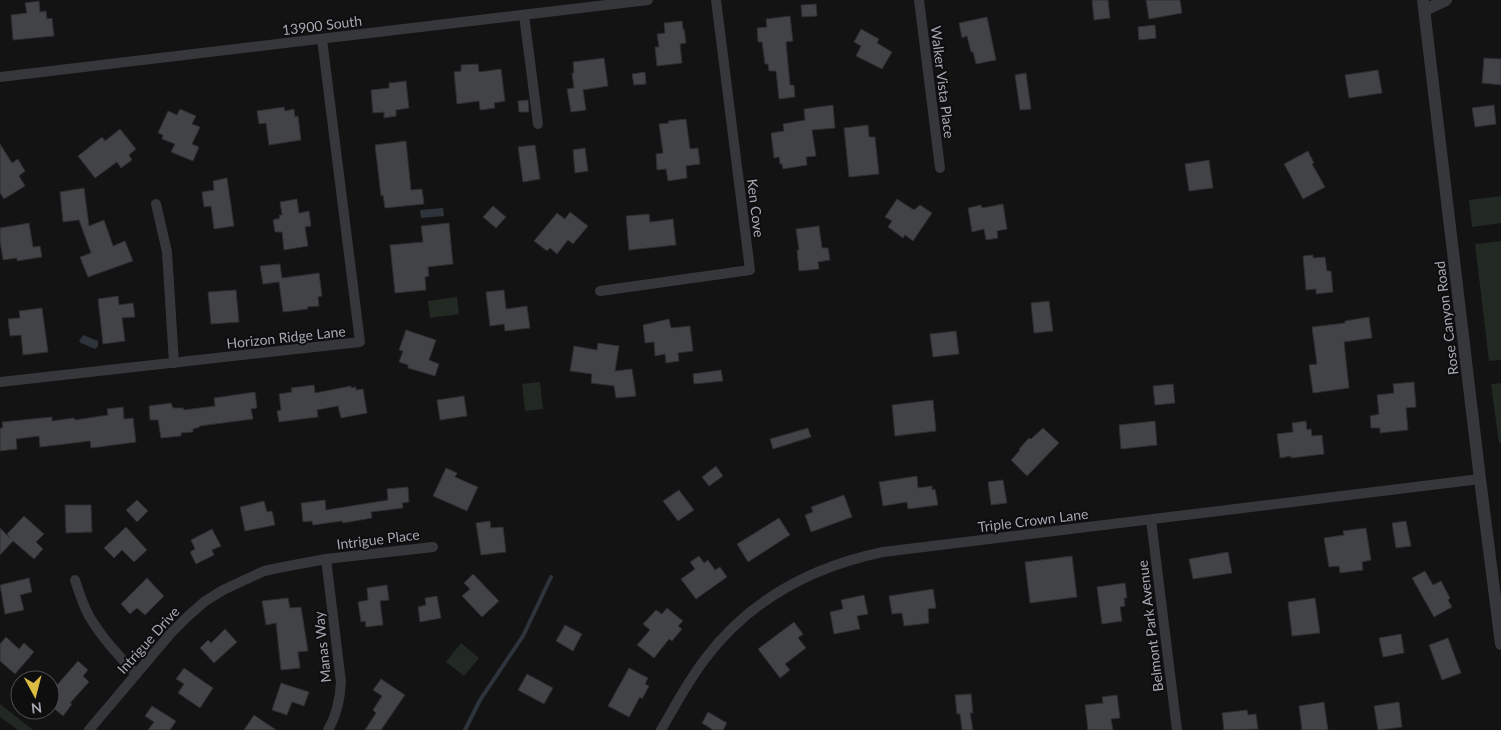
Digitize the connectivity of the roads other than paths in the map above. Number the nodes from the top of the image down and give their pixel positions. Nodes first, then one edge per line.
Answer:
1 (648, 0) edge
2 (716, 0) edge
3 (918, 0) edge
4 (1446, 0) edge
5 (1424, 5) edge
6 (524, 15) junction
7 (322, 39) junction
8 (0, 77) edge
9 (538, 124) dead end
10 (940, 168) dead end
11 (156, 204) dead end
12 (600, 291) dead end
13 (174, 363) junction
14 (0, 382) edge
15 (1480, 479) junction
16 (1151, 520) junction
17 (433, 547) dead end
18 (326, 560) junction
19 (75, 580) dead end
20 (1501, 644) edge
21 (136, 674) junction
22 (89, 730) edge
23 (328, 730) edge
24 (661, 730) edge
25 (1177, 730) edge

1 - 6 street, 13900 South
2 - 12 street, Ken Cove
3 - 10 street, Walker Vista Place
4 - 5 street, Rose Canyon Road
5 - 15 street, Rose Canyon Road
6 - 7 street, 13900 South
6 - 9 street
7 - 8 street, 13900 South
7 - 13 street, Horizon Ridge Lane
11 - 13 street
13 - 14 street, Horizon Ridge Lane
15 - 16 street, Triple Crown Lane
15 - 20 street, Rose Canyon Road
16 - 24 street, Triple Crown Lane
16 - 25 street, Belmont Park Avenue
17 - 18 street, Intrigue Place
18 - 21 street, Intrigue Drive
18 - 23 street, Manas Way
19 - 21 street
21 - 22 street, Intrigue Drive

